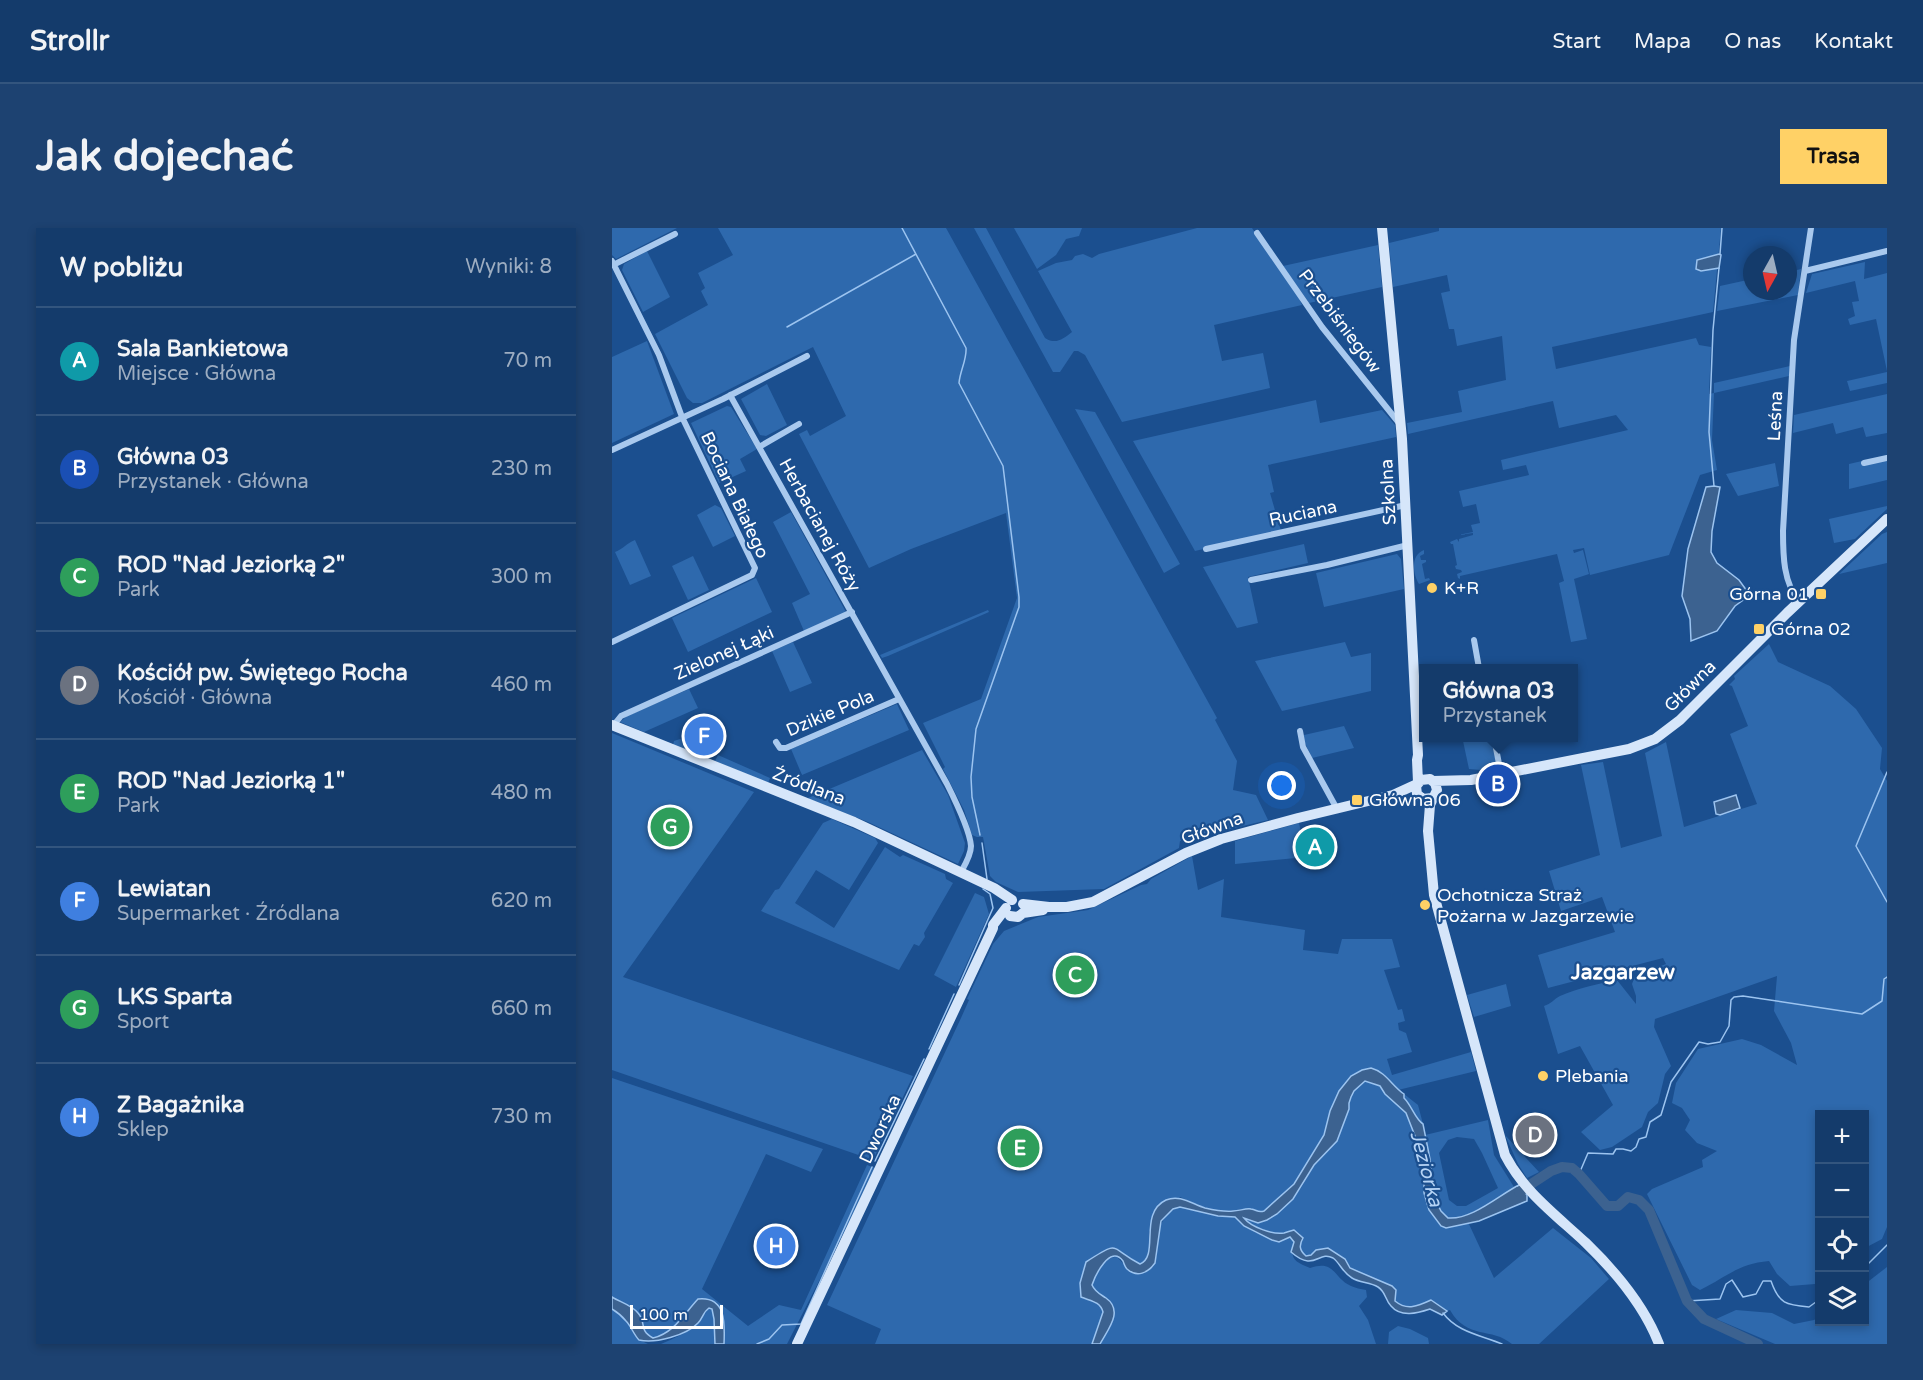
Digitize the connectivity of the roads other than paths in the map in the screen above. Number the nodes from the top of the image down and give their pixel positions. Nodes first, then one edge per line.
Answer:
1 (1382, 228) edge
2 (1811, 228) edge
3 (1257, 233) dead end
4 (675, 234) dead end
5 (1887, 251) edge
6 (613, 264) edge
7 (1805, 271) junction
8 (807, 356) dead end
9 (730, 395) junction
10 (682, 417) junction
11 (799, 424) dead end
12 (1401, 425) junction
13 (759, 447) junction
14 (612, 450) edge
15 (1887, 458) edge
16 (1864, 463) dead end
17 (1406, 505) junction
18 (1886, 522) edge
19 (1408, 545) junction
20 (1206, 549) dead end
21 (1251, 580) dead end
22 (1800, 602) junction
23 (852, 612) junction
24 (1473, 640) dead end
25 (612, 642) edge
26 (1478, 664) edge
27 (899, 699) junction
28 (612, 726) edge
29 (1300, 731) dead end
30 (776, 742) dead end
31 (1495, 742) edge
32 (1419, 755) junction
33 (1501, 774) junction
34 (1418, 783) junction
35 (1433, 787) junction
36 (1393, 795) junction
37 (1419, 797) junction
38 (1337, 809) junction
39 (1428, 831) junction
40 (961, 873) junction
41 (1009, 907) junction
42 (1023, 908) junction
43 (797, 1344) edge
44 (1659, 1344) edge

1 - 12 street, Szkolna
2 - 7 street, Leśna
3 - 12 street, Przebiśniegów
4 - 6 street
5 - 7 street
6 - 10 street
7 - 22 street, Leśna
8 - 9 street
9 - 10 street
9 - 13 street, Herbacianej Róży
10 - 14 street
10 - 25 street, Bociana Białego
11 - 13 street
12 - 17 street, Szkolna
13 - 23 street, Herbacianej Róży
15 - 16 street
17 - 19 street, Szkolna
17 - 20 street, Ruciana
18 - 22 street, Główna
19 - 21 street
19 - 32 street, Szkolna
22 - 33 street, Główna
23 - 27 street, Herbacianej Róży
23 - 28 street, Zielonej Łąki
24 - 26 street
27 - 30 street, Dzikie Pola
27 - 40 street, Herbacianej Róży
28 - 40 street, Źródlana
29 - 38 street
31 - 33 street
32 - 34 street, Szkolna
32 - 35 street, Szkolna
33 - 35 street, Główna
34 - 35 street, Główna
34 - 36 street, Główna
34 - 37 street, Szkolna
35 - 37 street, Główna
35 - 39 street
36 - 37 street, Główna
36 - 38 street, Główna
37 - 39 street
38 - 42 street, Główna
39 - 44 street
40 - 41 street, Źródlana
41 - 42 street, Źródlana
41 - 42 street
41 - 43 street, Dworska

